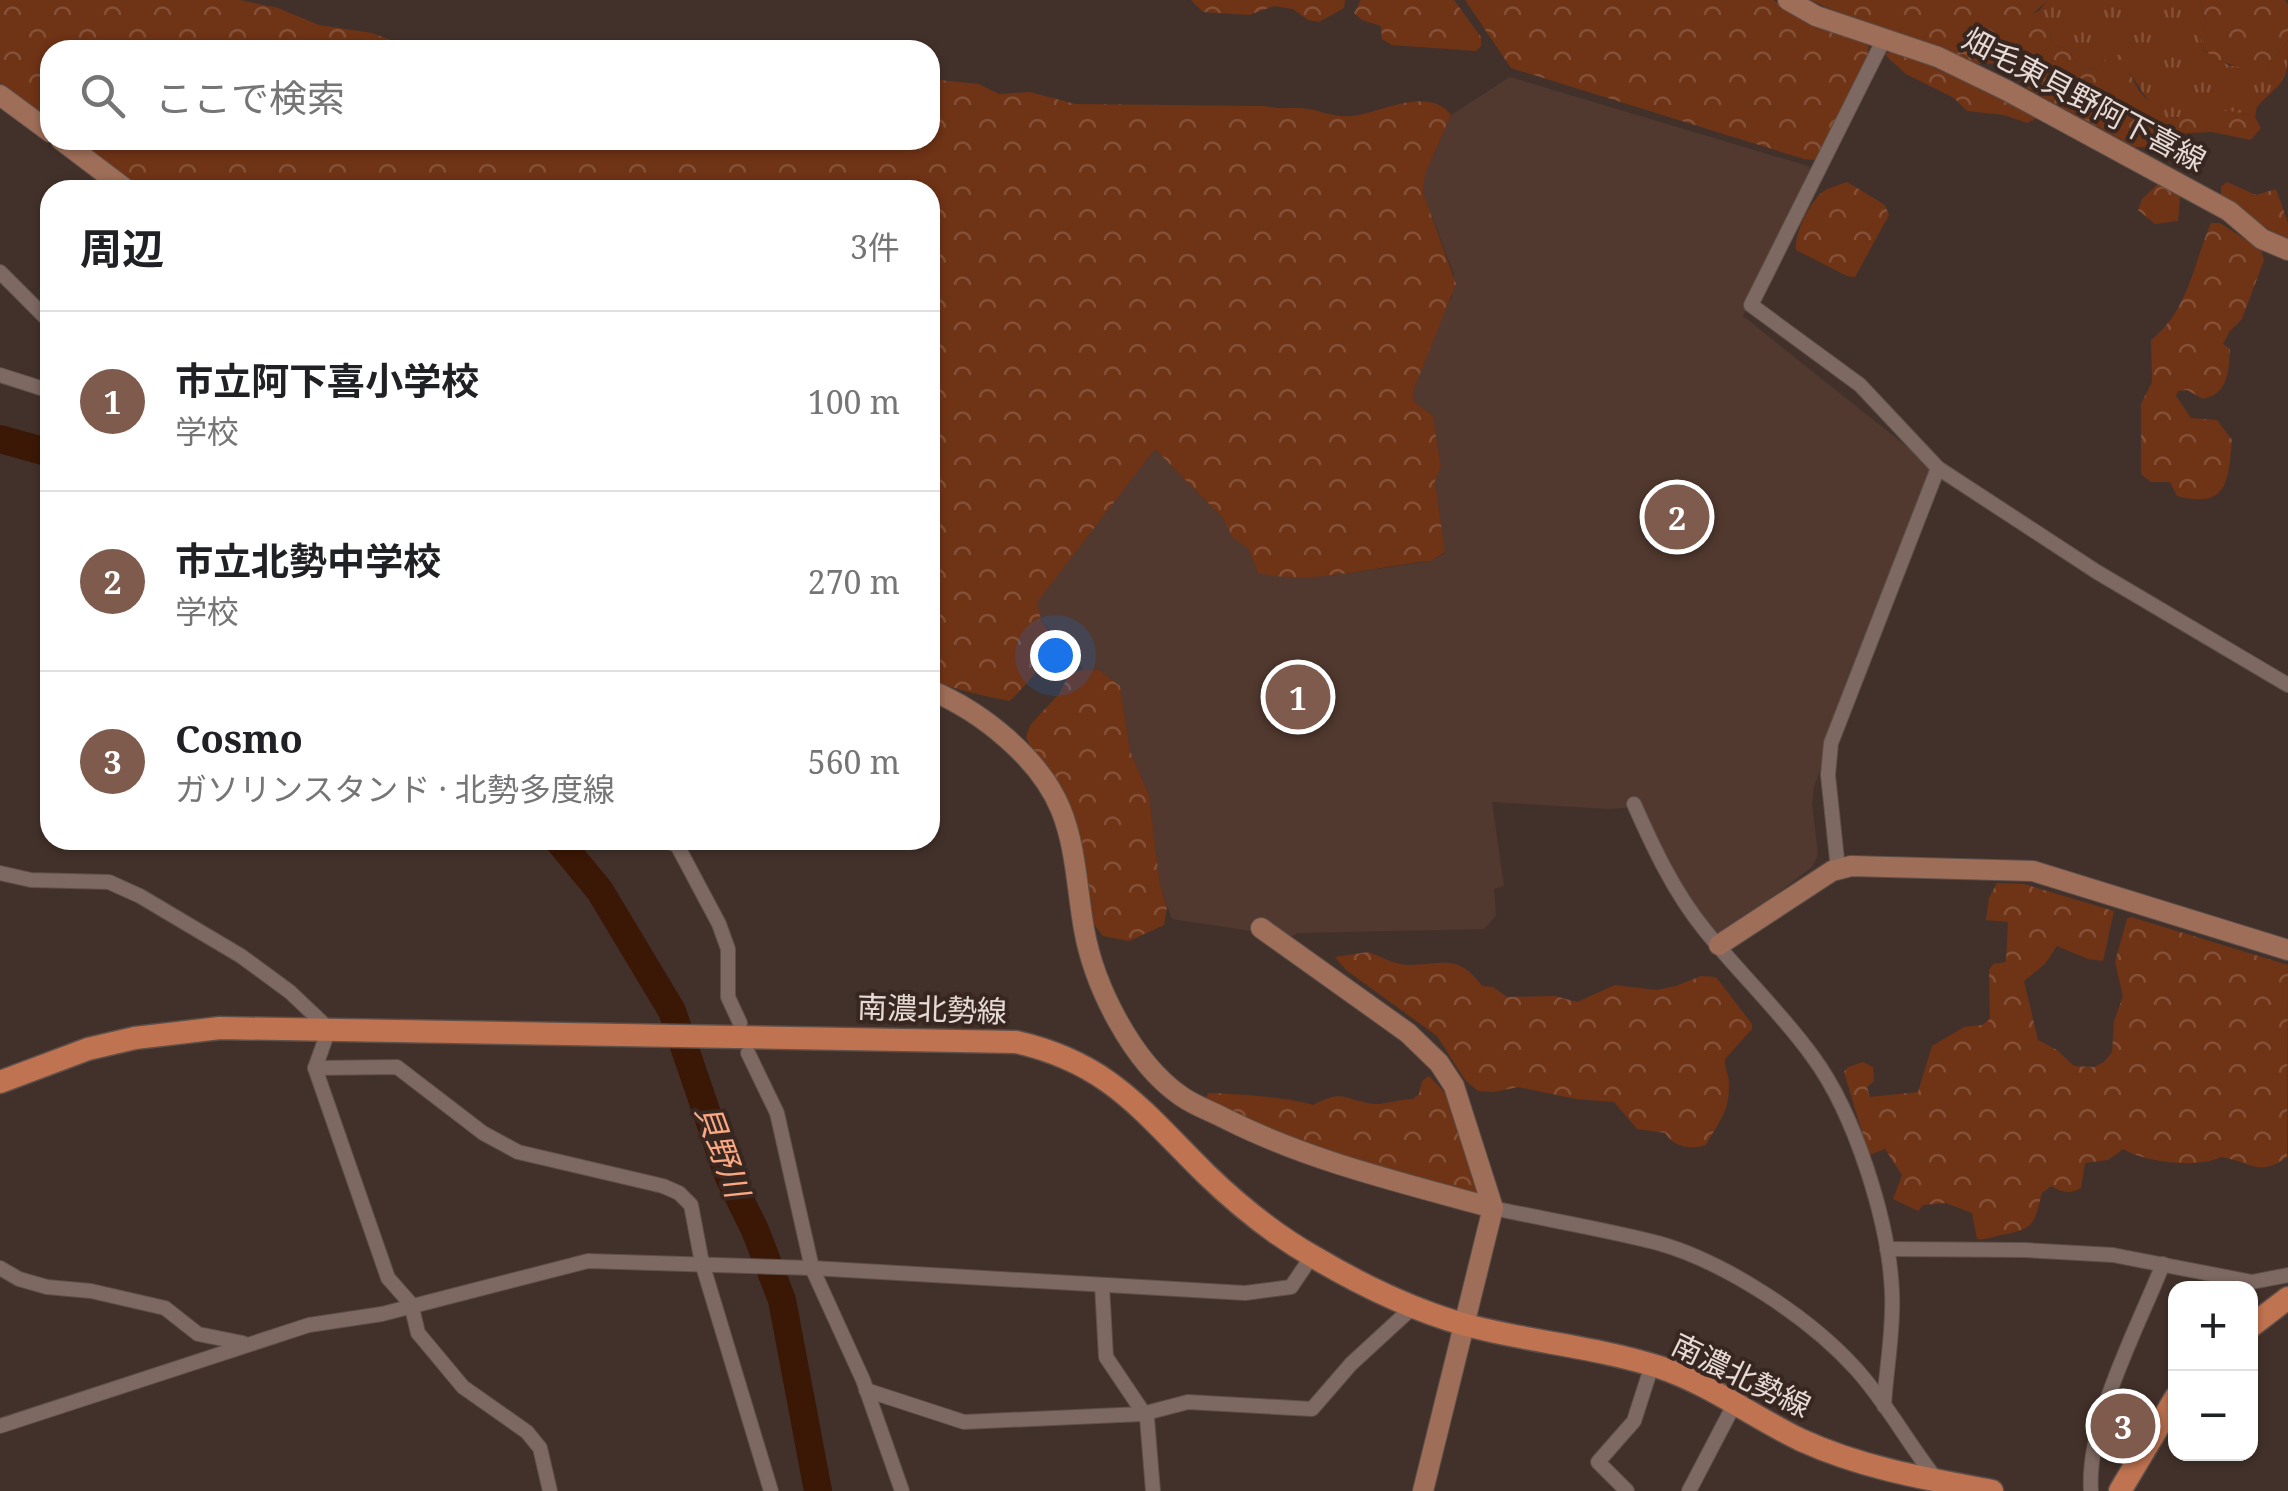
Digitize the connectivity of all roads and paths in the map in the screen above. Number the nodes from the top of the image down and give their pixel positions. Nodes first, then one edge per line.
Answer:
1 (1788, 0) edge
2 (1884, 39) junction
3 (0, 94) edge
4 (40, 124) edge
5 (73, 150) edge
6 (114, 180) edge
7 (2288, 250) edge
8 (0, 272) edge
9 (40, 312) edge
10 (0, 376) edge
11 (40, 388) edge
12 (1938, 468) junction
13 (2288, 685) edge
14 (940, 694) edge
15 (1634, 804) dead end
16 (679, 850) edge
17 (1838, 869) junction
18 (0, 872) edge
19 (1261, 928) dead end
20 (1719, 944) junction
21 (2288, 950) edge
22 (328, 1029) junction
23 (732, 1029) junction
24 (748, 1053) dead end
25 (315, 1068) junction
26 (0, 1082) edge
27 (1494, 1208) junction
28 (1887, 1249) junction
29 (1312, 1256) junction
30 (702, 1264) junction
31 (2163, 1264) junction
32 (0, 1268) edge
33 (812, 1268) junction
34 (2288, 1275) edge
35 (1102, 1285) junction
36 (2288, 1298) edge
37 (411, 1304) junction
38 (1414, 1306) junction
39 (2258, 1322) edge
40 (1466, 1324) junction
41 (246, 1344) junction
42 (1652, 1365) junction
43 (866, 1390) junction
44 (1734, 1403) junction
45 (1884, 1406) junction
46 (2168, 1410) edge
47 (1142, 1414) junction
48 (0, 1426) edge
49 (1931, 1483) edge
50 (550, 1491) edge
51 (771, 1491) edge
52 (902, 1491) edge
53 (1154, 1491) edge
54 (1424, 1491) edge
55 (1627, 1491) edge
56 (1689, 1491) edge
57 (1992, 1491) edge
58 (2091, 1491) edge
59 (2120, 1491) edge

1 - 2 street, 畑毛東貝野阿下喜線
2 - 7 street, 畑毛東貝野阿下喜線
2 - 12 street
3 - 4 street
5 - 6 street
8 - 9 street
10 - 11 street
12 - 13 street
12 - 17 street
14 - 27 street
15 - 20 street
16 - 23 street
17 - 20 street
17 - 21 street
18 - 22 street
19 - 27 street
20 - 28 street
22 - 23 main road, 南濃北勢線
22 - 25 street
22 - 26 main road, 南濃北勢線
23 - 29 main road, 南濃北勢線
24 - 33 street
25 - 30 street
25 - 37 street
27 - 40 street
27 - 45 street
28 - 31 street
28 - 45 street
29 - 35 street
29 - 38 main road, 南濃北勢線
30 - 33 street
30 - 37 street
30 - 51 street
31 - 34 street
31 - 58 street
32 - 41 street
33 - 35 street
33 - 43 street
35 - 47 street
36 - 39 main road
37 - 41 street
37 - 50 street
38 - 40 main road, 南濃北勢線
38 - 47 street
40 - 42 main road, 南濃北勢線
40 - 54 street
41 - 48 street
42 - 44 main road, 南濃北勢線
42 - 55 street
43 - 47 street
43 - 52 street
44 - 49 main road, 南濃北勢線
44 - 56 street
45 - 49 street
46 - 59 main road
47 - 53 street
49 - 57 main road, 南濃北勢線

